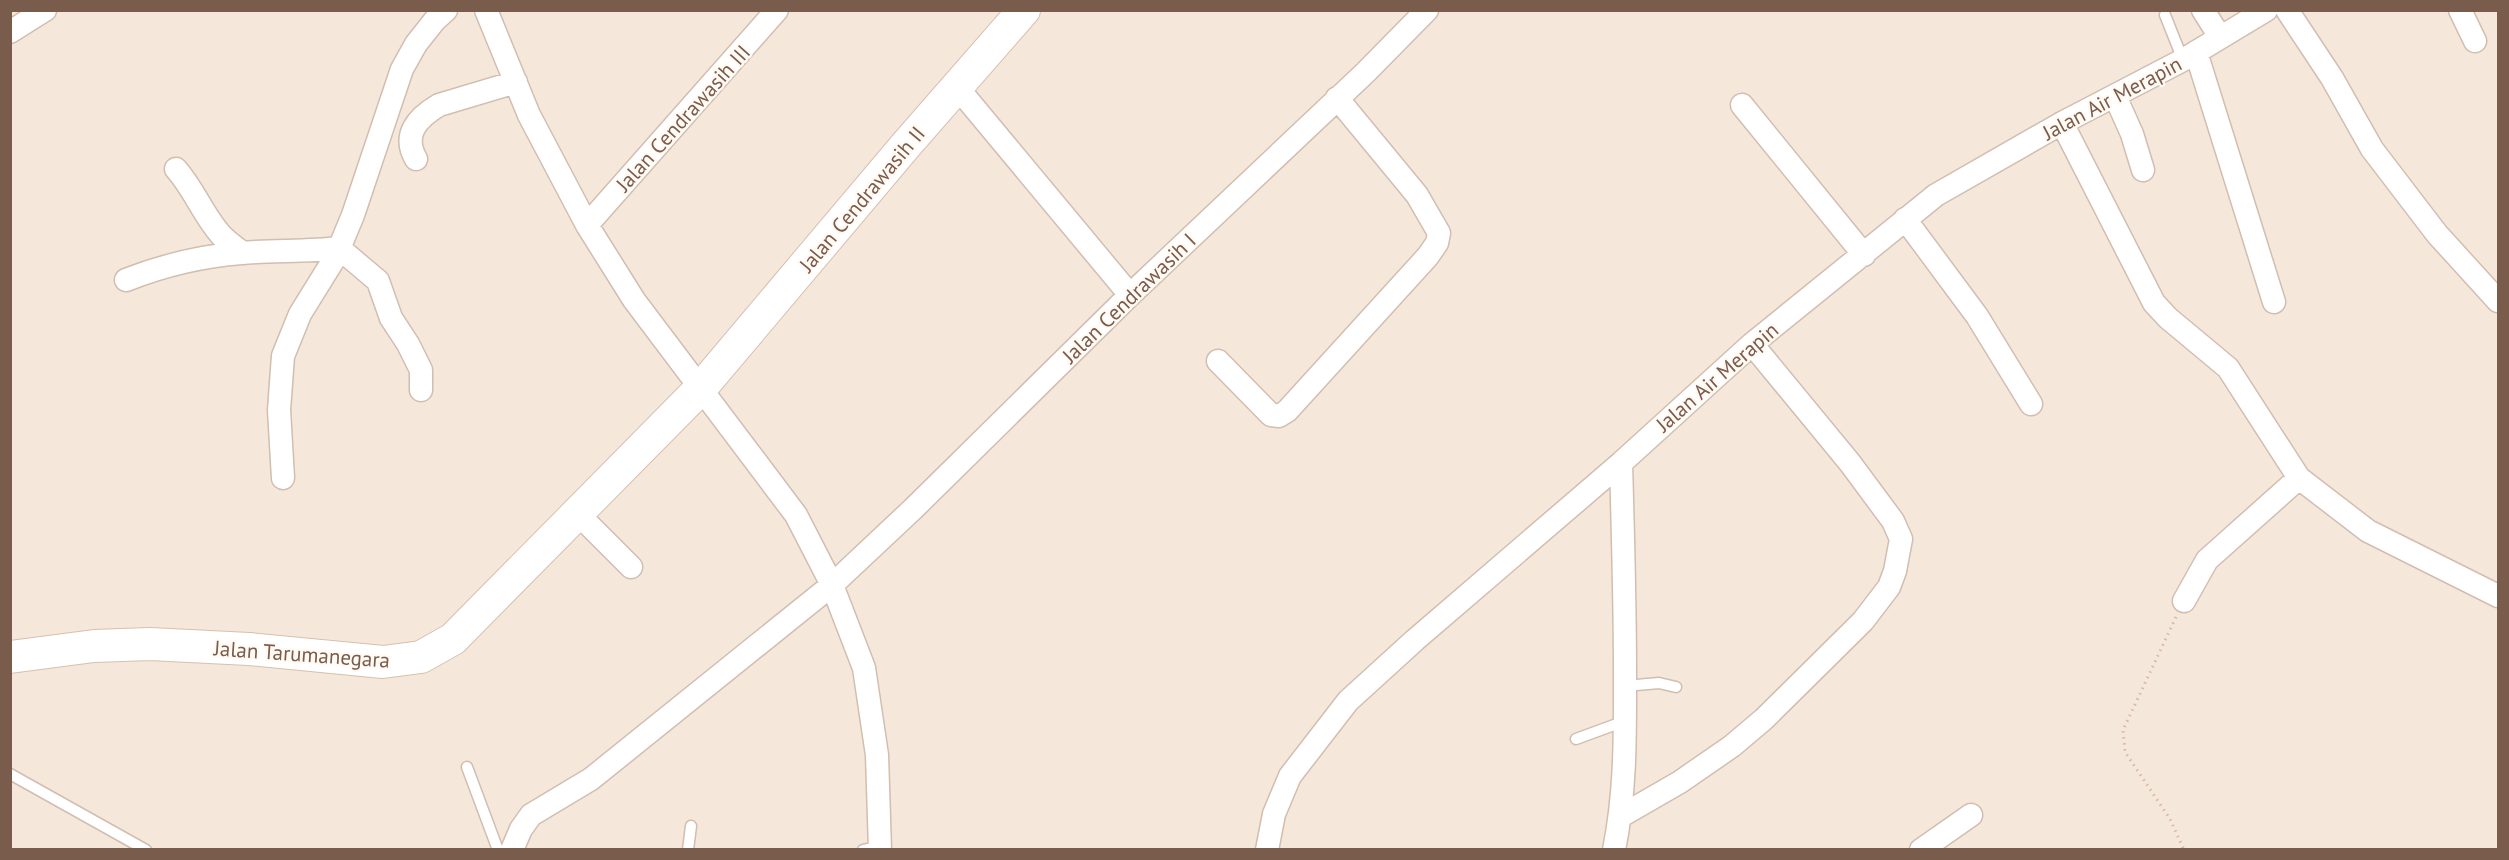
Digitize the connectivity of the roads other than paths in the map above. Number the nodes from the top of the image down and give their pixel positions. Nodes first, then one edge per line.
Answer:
1 (45, 10) edge
2 (447, 10) edge
3 (486, 10) edge
4 (777, 10) edge
5 (1023, 10) edge
6 (1427, 10) edge
7 (2203, 10) edge
8 (2266, 10) edge
9 (2288, 10) edge
10 (2460, 10) edge
11 (2164, 15) dead end
12 (10, 32) edge
13 (2220, 37) junction
14 (2475, 40) dead end
15 (2189, 56) junction
16 (516, 82) junction
17 (957, 87) junction
18 (2115, 96) junction
19 (1337, 98) junction
20 (1742, 105) dead end
21 (2062, 123) junction
22 (416, 159) dead end
23 (176, 169) dead end
24 (2143, 170) dead end
25 (1905, 219) junction
26 (587, 225) junction
27 (339, 248) junction
28 (243, 253) junction
29 (1864, 255) junction
30 (126, 280) dead end
31 (1130, 295) junction
32 (2274, 302) dead end
33 (2499, 302) edge
34 (1752, 344) junction
35 (1218, 361) dead end
36 (701, 388) junction
37 (421, 390) dead end
38 (2031, 404) dead end
39 (1621, 463) junction
40 (283, 478) dead end
41 (2299, 478) junction
42 (578, 514) junction
43 (631, 567) dead end
44 (832, 585) junction
45 (2499, 596) edge
46 (2184, 601) road end
47 (10, 657) edge
48 (1625, 686) junction
49 (1676, 687) dead end
50 (1625, 721) junction
51 (1576, 739) dead end
52 (467, 767) dead end
53 (10, 774) edge
54 (1971, 815) dead end
55 (1621, 816) junction
56 (691, 826) dead end
57 (874, 848) edge
58 (146, 849) edge
59 (498, 849) edge
60 (512, 849) edge
61 (688, 849) edge
62 (1267, 849) edge
63 (1614, 849) edge
64 (1922, 849) edge

1 - 12 street
2 - 27 street
3 - 16 street
4 - 26 street, Jalan Cendrawasih III
5 - 17 street, Jalan Cendrawasih II
6 - 19 street, Jalan Cendrawasih I
7 - 13 street
8 - 13 street, Jalan Air Merapin
9 - 33 street
10 - 14 street
11 - 15 lane
13 - 15 street, Jalan Air Merapin
15 - 18 street, Jalan Air Merapin
15 - 32 street
16 - 22 street
16 - 26 street
17 - 31 street
17 - 36 street, Jalan Cendrawasih II
18 - 21 street, Jalan Air Merapin
18 - 24 street
19 - 31 street, Jalan Cendrawasih I
19 - 35 street
20 - 29 street
21 - 25 street, Jalan Air Merapin
21 - 41 street
23 - 28 street
25 - 29 street, Jalan Air Merapin
25 - 38 street
26 - 36 street
27 - 28 street
27 - 37 street
27 - 40 street
28 - 30 street
29 - 34 street, Jalan Air Merapin
31 - 44 street, Jalan Cendrawasih I
34 - 39 street, Jalan Air Merapin
34 - 55 street
36 - 42 street, Jalan Tarumanegara
36 - 44 street
39 - 48 street
39 - 62 street, Jalan Air Merapin
41 - 45 street
41 - 46 street
42 - 43 street
42 - 47 street, Jalan Tarumanegara
44 - 57 street
44 - 60 street, Jalan Cendrawasih I
48 - 49 lane
48 - 50 street
50 - 51 lane
50 - 55 street
52 - 59 lane
53 - 58 lane
54 - 64 street
55 - 63 street
56 - 61 lane

